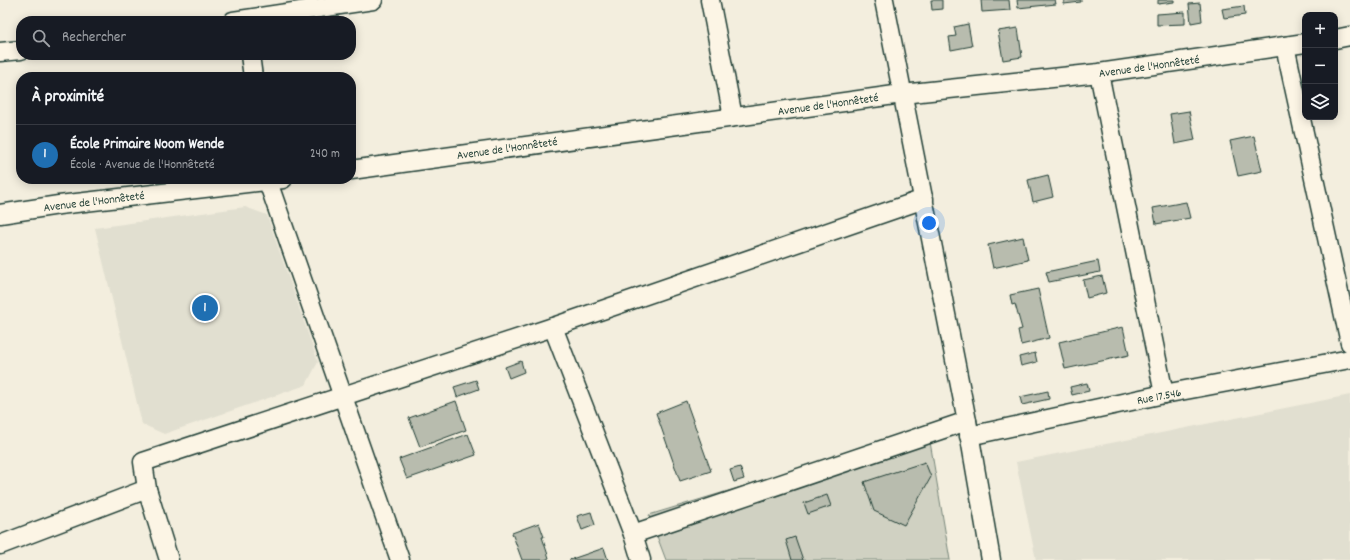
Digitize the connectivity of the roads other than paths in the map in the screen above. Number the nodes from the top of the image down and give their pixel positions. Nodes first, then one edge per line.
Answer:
1 (373, 0) edge
2 (710, 0) edge
3 (884, 0) edge
4 (332, 3) edge
5 (262, 16) edge
6 (1350, 36) edge
7 (1338, 38) edge
8 (1302, 43) edge
9 (1286, 46) junction
10 (16, 50) edge
11 (0, 52) edge
12 (251, 60) edge
13 (252, 72) edge
14 (1099, 73) junction
15 (902, 94) junction
16 (733, 117) junction
17 (356, 169) edge
18 (238, 184) edge
19 (273, 184) edge
20 (924, 199) junction
21 (0, 214) edge
22 (553, 327) junction
23 (1350, 342) edge
24 (1350, 360) edge
25 (1164, 394) junction
26 (343, 396) junction
27 (968, 428) junction
28 (147, 489) junction
29 (633, 534) junction
30 (0, 545) edge
31 (169, 560) edge
32 (400, 560) edge
33 (641, 560) edge
34 (991, 560) edge

1 - 4 street
2 - 16 street
3 - 15 street
4 - 5 street
6 - 7 street
8 - 9 street, Avenue de l'Honnêteté
9 - 14 street, Avenue de l'Honnêteté
9 - 23 street
10 - 11 street
12 - 13 street
14 - 15 street, Avenue de l'Honnêteté
14 - 25 street
15 - 16 street, Avenue de l'Honnêteté
15 - 20 street
16 - 17 street, Avenue de l'Honnêteté
18 - 21 street, Avenue de l'Honnêteté
19 - 26 street
20 - 22 street
20 - 27 street
22 - 26 street
22 - 29 street
24 - 25 street, Rue 17.546
25 - 27 street, Rue 17.546
26 - 28 street
26 - 32 street
27 - 29 street, Rue 17.546
27 - 34 street
28 - 30 street
28 - 31 street
29 - 33 street

